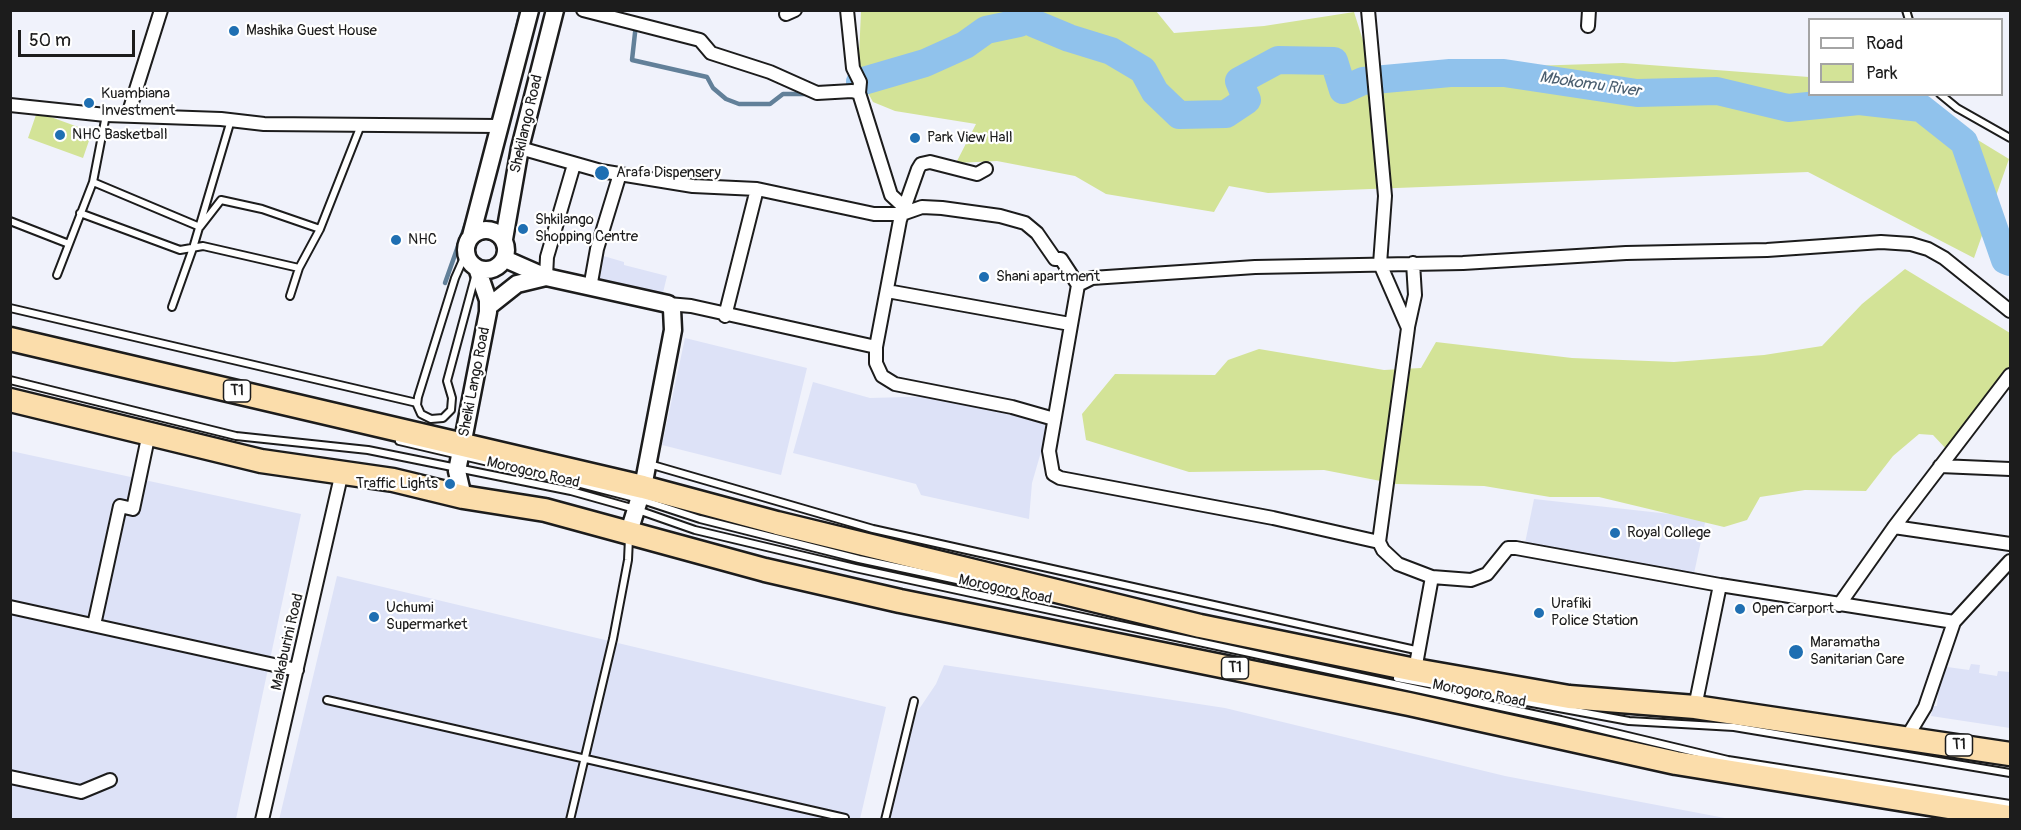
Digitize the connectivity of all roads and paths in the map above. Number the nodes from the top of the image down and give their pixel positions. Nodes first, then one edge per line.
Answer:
1 (161, 10) edge
2 (530, 10) edge
3 (555, 10) edge
4 (583, 10) edge
5 (847, 10) edge
6 (1368, 10) edge
7 (1589, 10) edge
8 (1588, 26) dead end
9 (859, 93) junction
10 (1942, 96) edge
11 (10, 105) edge
12 (106, 115) junction
13 (128, 116) junction
14 (231, 120) junction
15 (362, 124) junction
16 (498, 126) junction
17 (2010, 138) edge
18 (519, 152) junction
19 (573, 168) junction
20 (986, 169) dead end
21 (619, 177) junction
22 (93, 182) junction
23 (715, 188) junction
24 (757, 189) junction
25 (903, 210) junction
26 (80, 213) junction
27 (10, 221) edge
28 (200, 227) junction
29 (320, 229) junction
30 (471, 236) junction
31 (504, 239) junction
32 (69, 244) junction
33 (193, 248) junction
34 (466, 253) junction
35 (505, 258) junction
36 (1413, 263) junction
37 (1380, 264) junction
38 (298, 268) junction
39 (477, 268) junction
40 (57, 275) dead end
41 (546, 277) junction
42 (1078, 285) junction
43 (590, 288) junction
44 (886, 291) junction
45 (290, 296) dead end
46 (668, 304) junction
47 (172, 307) dead end
48 (488, 307) junction
49 (10, 308) edge
50 (2010, 311) edge
51 (725, 316) junction
52 (1070, 324) junction
53 (1408, 327) junction
54 (10, 339) edge
55 (876, 347) junction
56 (2010, 375) edge
57 (10, 380) edge
58 (10, 400) edge
59 (417, 403) junction
60 (1054, 419) junction
61 (149, 433) junction
62 (393, 440) dead end
63 (460, 457) junction
64 (646, 463) junction
65 (1940, 466) junction
66 (2010, 469) edge
67 (342, 472) junction
68 (463, 497) junction
69 (639, 498) junction
70 (1894, 527) junction
71 (629, 532) junction
72 (1379, 542) junction
73 (2010, 544) edge
74 (938, 554) junction
75 (2010, 561) edge
76 (1432, 577) junction
77 (1720, 585) junction
78 (1035, 597) dead end
79 (1839, 605) junction
80 (10, 607) edge
81 (1954, 622) junction
82 (1152, 623) dead end
83 (94, 625) junction
84 (1418, 660) junction
85 (297, 670) junction
86 (327, 700) dead end
87 (914, 701) dead end
88 (1695, 707) junction
89 (1907, 737) junction
90 (2010, 754) edge
91 (586, 758) junction
92 (2010, 773) edge
93 (10, 777) edge
94 (110, 780) dead end
95 (2010, 804) edge
96 (2010, 817) edge
97 (845, 818) dead end
98 (262, 819) edge
99 (570, 819) edge
100 (885, 819) edge

1 - 13 street
2 - 16 main road, Shekilango Road
3 - 18 main road, Shekilango Road
4 - 9 street
5 - 9 street
6 - 37 street
7 - 8 street
9 - 25 street
10 - 17 lane
11 - 12 street
12 - 13 street
12 - 22 lane
13 - 14 street
14 - 15 street
14 - 28 lane
15 - 16 street
15 - 29 lane
16 - 30 main road, Shekilango Road
18 - 19 street
18 - 23 street
18 - 31 main road, Shekilango Road
19 - 21 street
19 - 41 street
20 - 25 street
21 - 23 street
21 - 43 street
22 - 26 lane
22 - 28 lane
23 - 24 street
24 - 25 street
24 - 51 street
25 - 42 street
25 - 44 street
26 - 32 lane
26 - 33 lane
27 - 32 lane
28 - 29 lane
28 - 33 lane
29 - 38 lane
30 - 31 main road
30 - 34 main road
31 - 35 main road
32 - 40 lane
33 - 38 lane
33 - 47 lane
34 - 39 main road
34 - 59 lane
35 - 39 main road
35 - 41 main road
36 - 37 street
36 - 50 street
36 - 53 street
37 - 42 street
37 - 53 street
38 - 45 lane
39 - 48 main road, Sheiki Lango Road
39 - 59 lane
41 - 43 main road
41 - 48 main road
42 - 52 street
43 - 46 main road
44 - 52 street
44 - 55 street
46 - 51 street
46 - 64 main road
48 - 63 main road, Sheiki Lango Road
49 - 59 lane
51 - 55 street
52 - 60 street
53 - 72 street
54 - 63 highway, Morogoro Road / T1
55 - 60 street
56 - 65 street
57 - 63 lane, Morogoro Road
58 - 61 highway, Morogoro Road / T1
60 - 72 street
61 - 67 highway, Morogoro Road / T1
61 - 83 street
62 - 63 lane, Morogoro Road
63 - 68 main road, Sheiki Lango Road
63 - 69 highway, Morogoro Road / T1
64 - 69 main road
64 - 74 lane
65 - 66 street
65 - 70 street
67 - 68 highway, Morogoro Road / T1
67 - 85 street, Makaburini Road
68 - 71 highway, Morogoro Road / T1
69 - 71 main road
69 - 74 highway, Morogoro Road / T1
69 - 78 lane, Morogoro Road
69 - 95 lane, Morogoro Road
70 - 73 street
70 - 79 street
71 - 91 lane
71 - 96 highway, Morogoro Road / T1
72 - 76 street
74 - 84 highway, Morogoro Road / T1
75 - 81 street
76 - 77 street
76 - 84 street
77 - 79 street
77 - 88 street
79 - 81 street
80 - 83 street
81 - 89 street
82 - 92 lane, Morogoro Road
83 - 85 street
84 - 88 highway, Morogoro Road / T1
85 - 98 street, Makaburini Road
86 - 91 lane
87 - 100 lane
88 - 89 highway, Morogoro Road / T1
89 - 90 highway, Morogoro Road / T1
91 - 97 lane
91 - 99 lane
93 - 94 street

